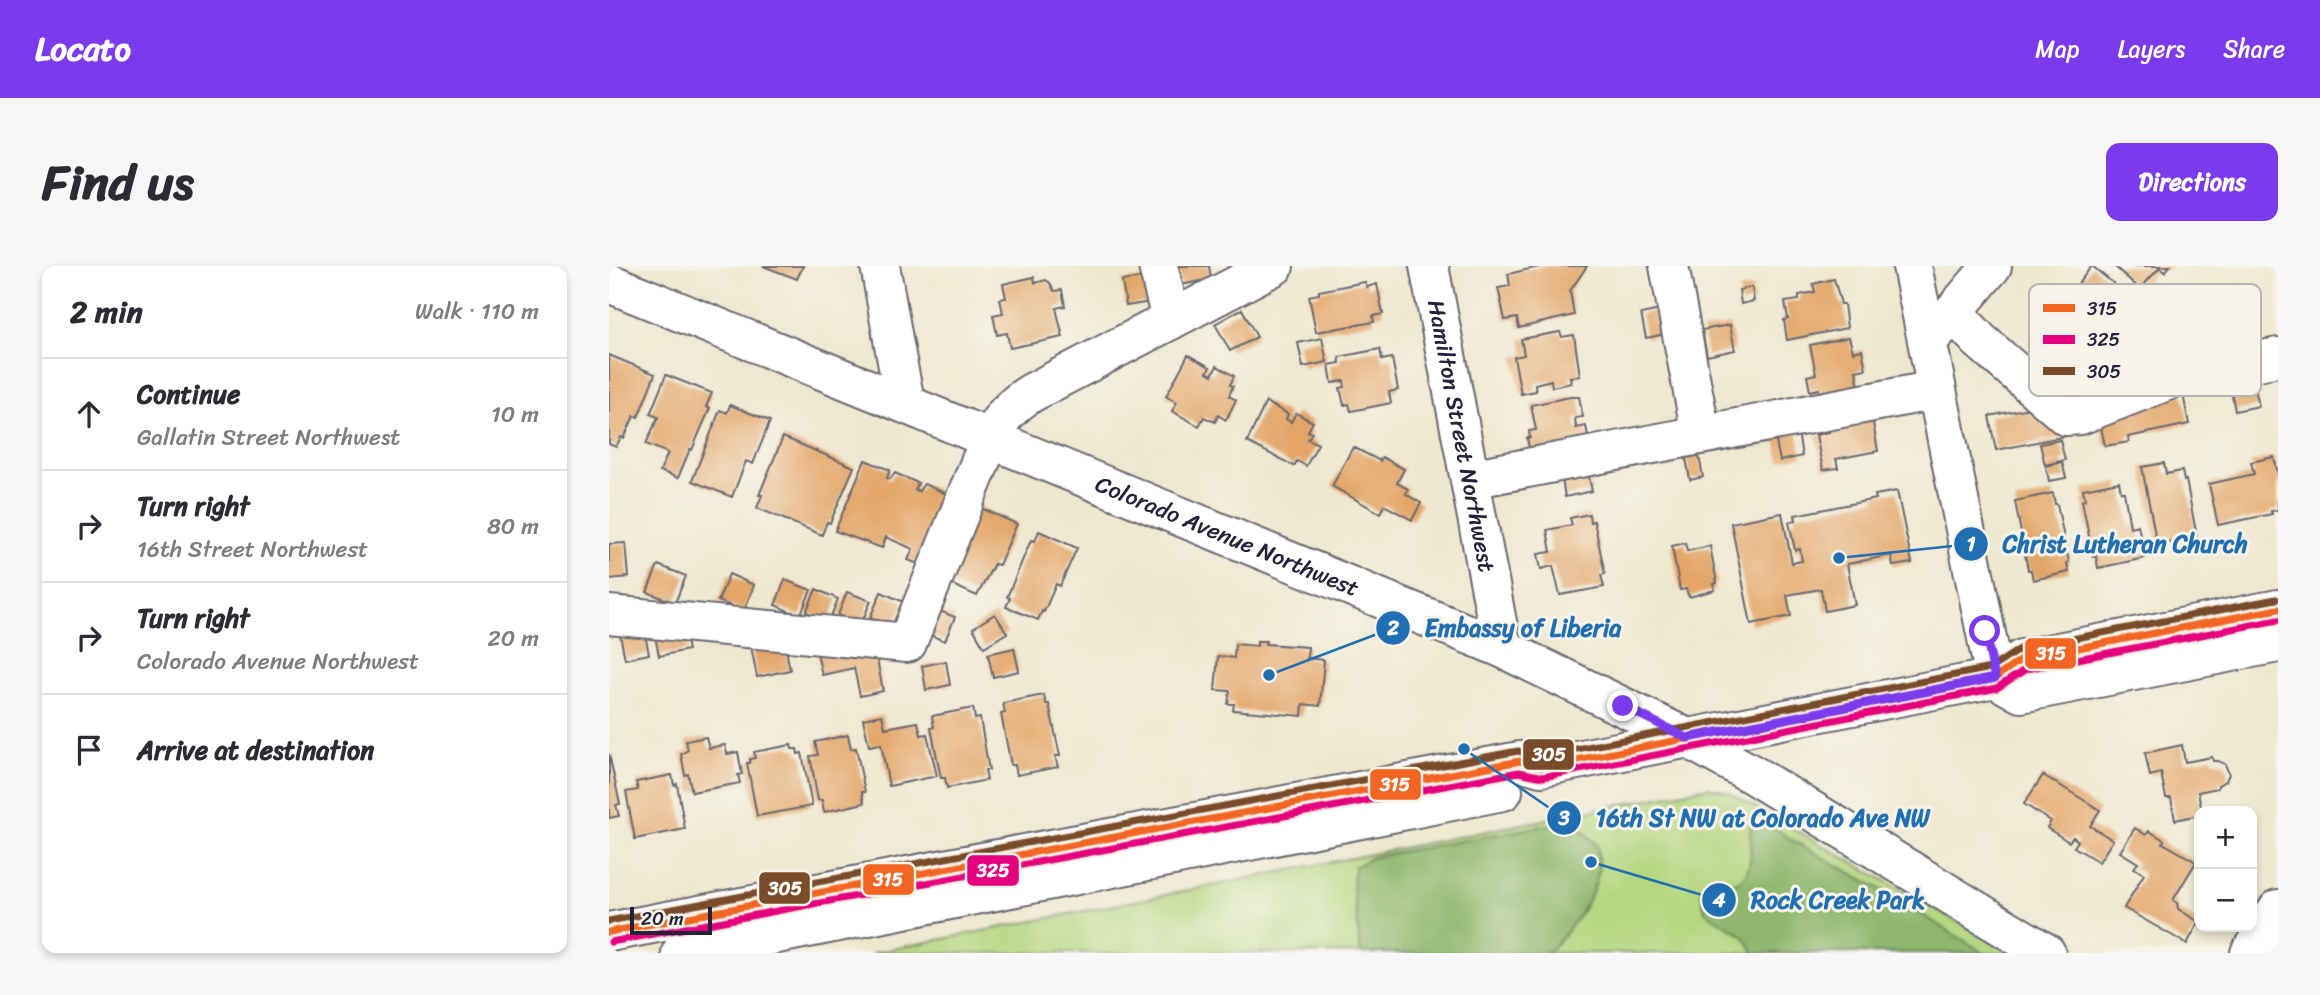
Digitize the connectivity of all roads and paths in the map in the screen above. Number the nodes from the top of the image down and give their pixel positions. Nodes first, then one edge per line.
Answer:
1 (880, 266) edge
2 (1159, 266) edge
3 (1273, 266) edge
4 (1429, 266) edge
5 (1669, 266) edge
6 (1912, 266) edge
7 (1992, 266) edge
8 (609, 283) edge
9 (1953, 312) junction
10 (1171, 320) junction
11 (1927, 343) junction
12 (2029, 384) edge
13 (1936, 390) junction
14 (2043, 396) edge
15 (2128, 396) edge
16 (906, 404) junction
17 (1701, 435) junction
18 (990, 438) junction
19 (1469, 479) junction
20 (2278, 610) edge
21 (609, 615) edge
22 (2278, 643) edge
23 (1502, 648) junction
24 (1995, 678) junction
25 (1687, 738) junction
26 (1541, 767) junction
27 (2278, 909) edge
28 (609, 932) edge
29 (681, 953) edge
30 (2046, 953) edge
31 (2250, 953) edge

1 - 16 street
2 - 10 street
3 - 10 street
4 - 19 street, Hamilton Street Northwest
5 - 17 street
6 - 11 street
7 - 9 street
8 - 16 street, Colorado Avenue Northwest
9 - 11 street
9 - 12 street
10 - 18 street
11 - 13 street
13 - 17 street
13 - 24 street
14 - 15 street
16 - 18 street, Colorado Avenue Northwest
17 - 19 street
18 - 21 street
18 - 23 street, Colorado Avenue Northwest
19 - 23 street, Hamilton Street Northwest
20 - 24 street
22 - 24 street
23 - 25 street, Colorado Avenue Northwest
24 - 25 street
25 - 26 street
25 - 30 street, Colorado Avenue Northwest
26 - 28 street
26 - 29 street
27 - 31 street

